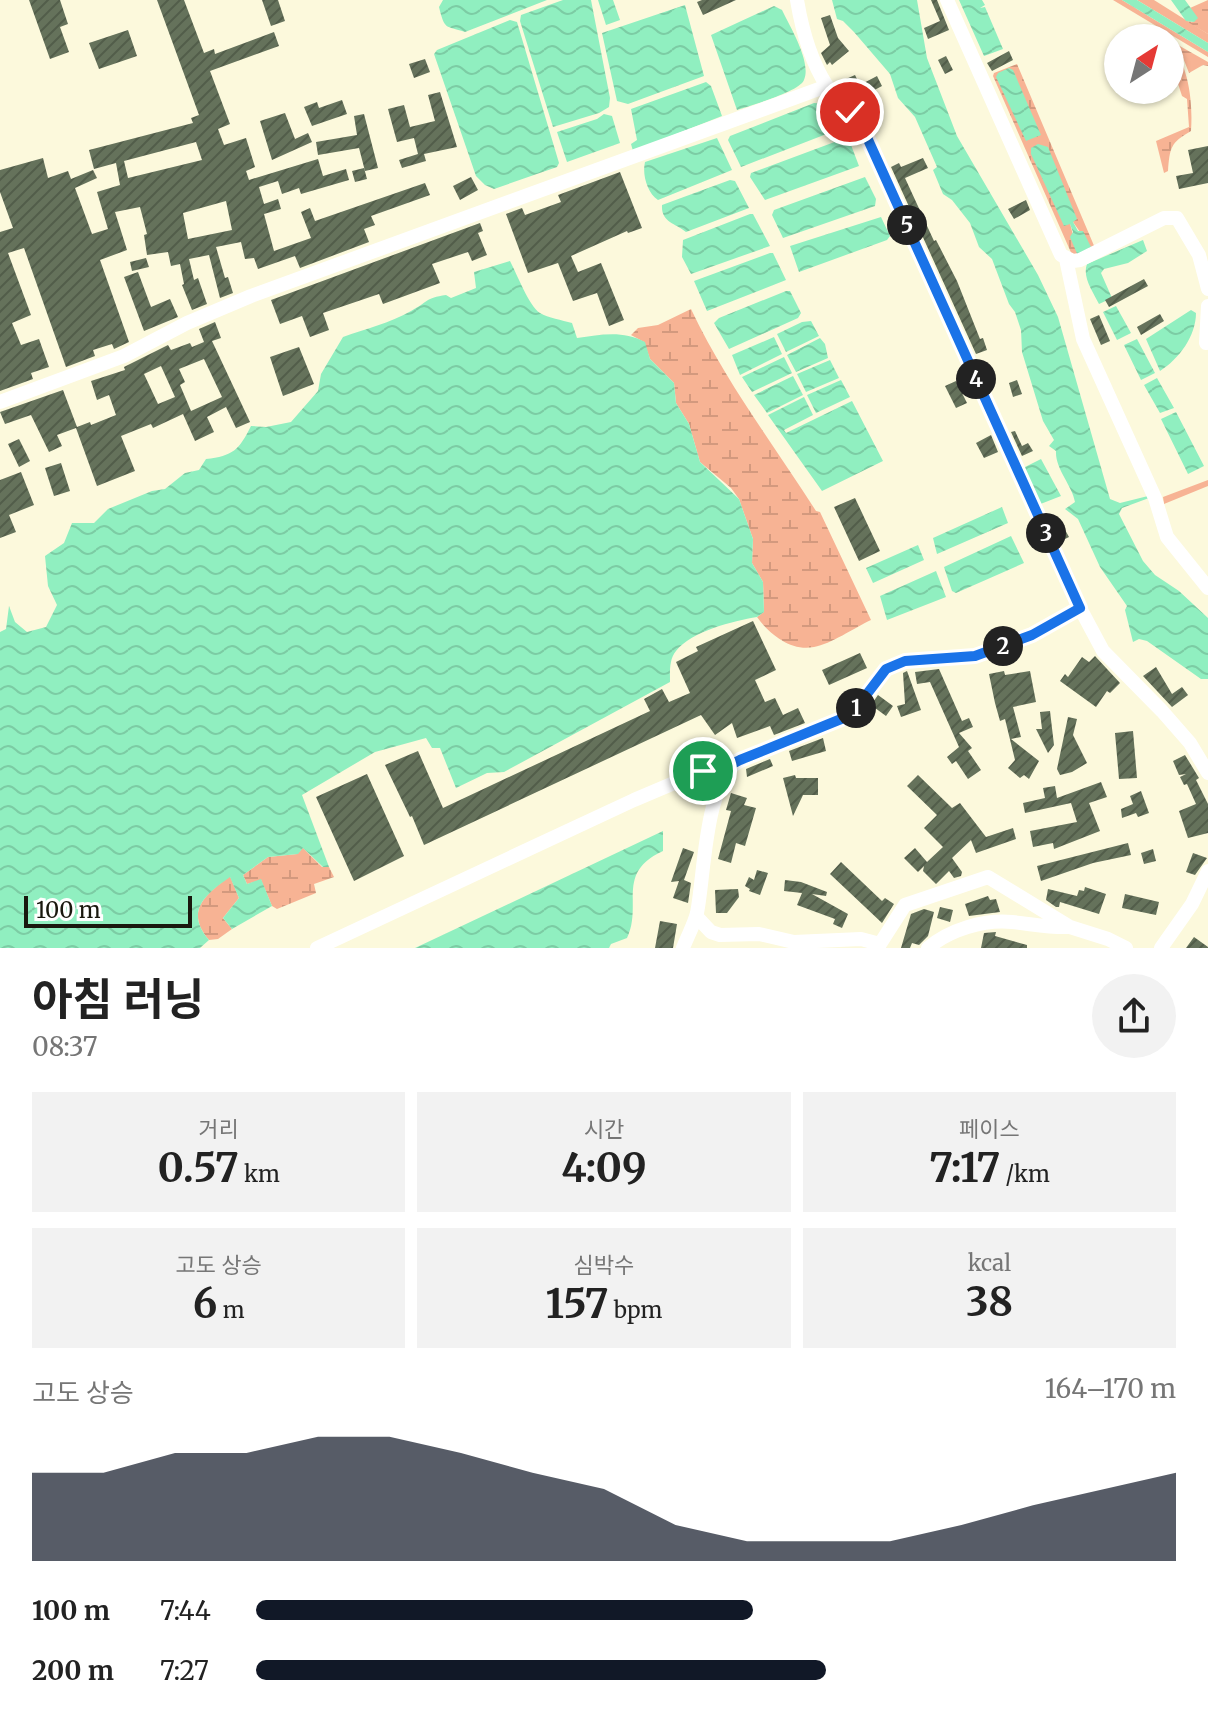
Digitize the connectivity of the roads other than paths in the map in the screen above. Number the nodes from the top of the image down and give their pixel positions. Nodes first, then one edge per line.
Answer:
1 (797, 0) edge
2 (947, 0) edge
3 (827, 86) junction
4 (1066, 259) junction
5 (1208, 289) edge
6 (1208, 306) edge
7 (1206, 343) edge
8 (0, 402) edge
9 (1208, 588) edge
10 (1080, 608) junction
11 (729, 767) junction
12 (1208, 773) edge
13 (1208, 871) edge
14 (696, 916) junction
15 (1070, 927) junction
16 (317, 948) edge
17 (683, 948) edge
18 (928, 948) edge
19 (1126, 948) edge
20 (1161, 948) edge

1 - 3 street
2 - 4 street
3 - 8 street
3 - 10 street
4 - 5 street
4 - 9 street
6 - 7 street
10 - 11 street
10 - 12 street
11 - 14 street
11 - 16 street
13 - 20 street
14 - 15 street
14 - 17 street
15 - 18 street
15 - 19 street

